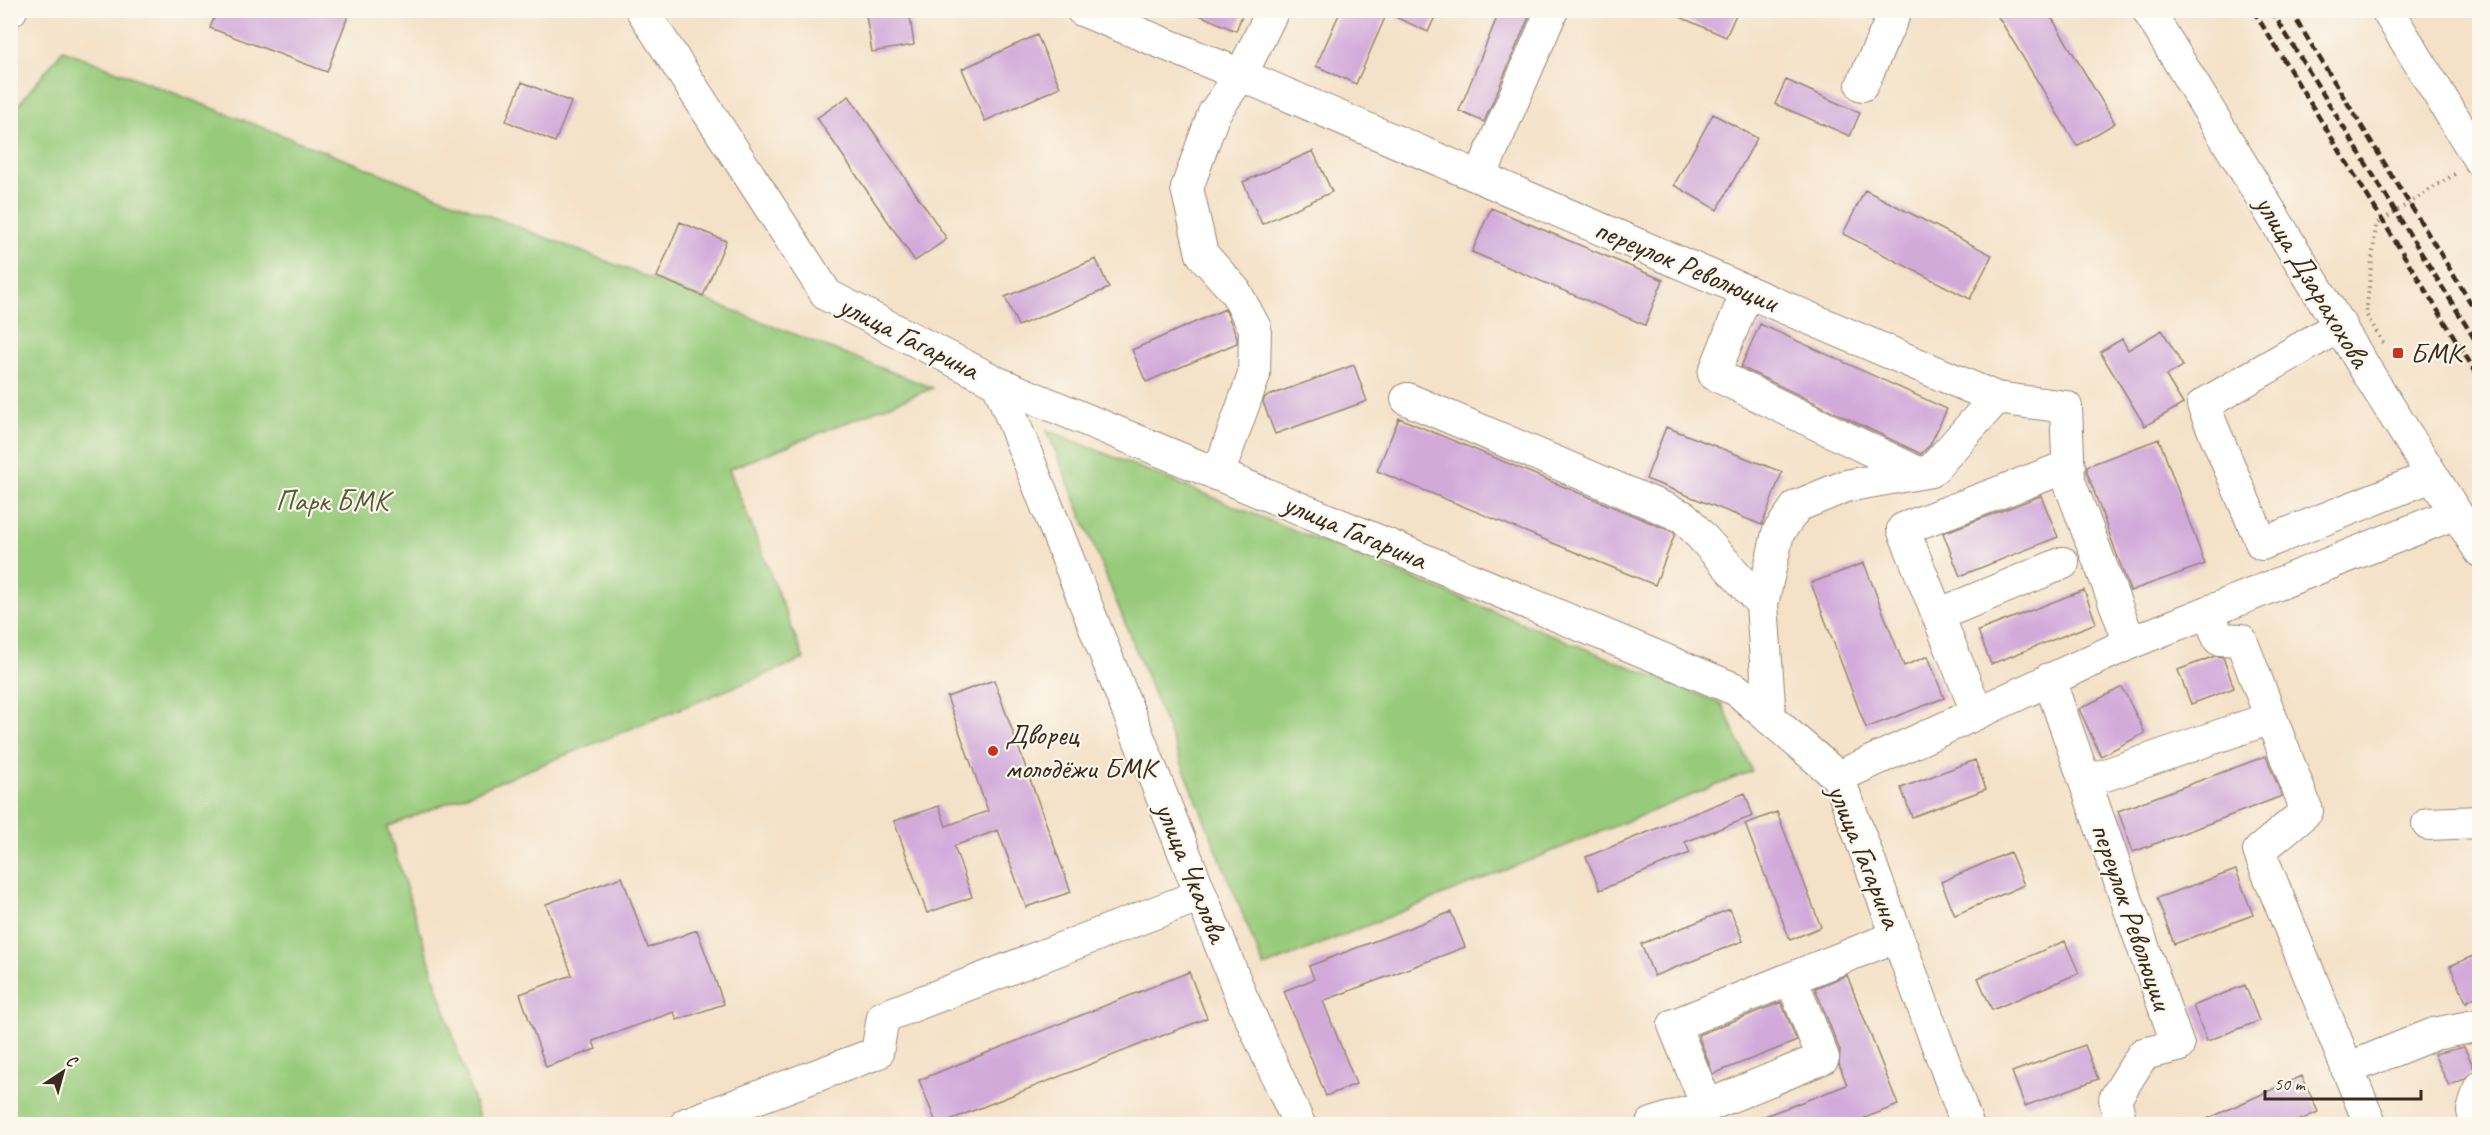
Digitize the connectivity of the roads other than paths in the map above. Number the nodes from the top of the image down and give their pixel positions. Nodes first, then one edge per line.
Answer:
1 (642, 10) edge
2 (1082, 10) edge
3 (1273, 10) edge
4 (1552, 10) edge
5 (1896, 10) edge
6 (2148, 10) edge
7 (2388, 10) edge
8 (1241, 75) junction
9 (1862, 85) dead end
10 (2480, 161) edge
11 (1480, 177) junction
12 (1747, 291) junction
13 (2341, 326) junction
14 (998, 383) junction
15 (1996, 398) junction
16 (1407, 399) dead end
17 (2069, 466) junction
18 (1918, 473) junction
19 (1218, 475) junction
20 (2432, 476) junction
21 (2456, 513) junction
22 (2480, 551) edge
23 (2063, 563) dead end
24 (1762, 604) junction
25 (2208, 612) junction
26 (1938, 615) junction
27 (2130, 643) junction
28 (2049, 679) junction
29 (1977, 712) junction
30 (2271, 718) junction
31 (1770, 719) junction
32 (1838, 777) junction
33 (2085, 782) junction
34 (2480, 822) edge
35 (2428, 824) dead end
36 (1201, 895) junction
37 (1897, 936) junction
38 (1791, 978) junction
39 (2480, 1025) edge
40 (2347, 1070) junction
41 (2480, 1087) edge
42 (1707, 1106) junction
43 (2121, 1124) edge
44 (686, 1125) edge
45 (1299, 1125) edge
46 (1652, 1125) edge
47 (1967, 1125) edge
48 (2370, 1125) edge
49 (2476, 1125) edge

1 - 14 street, улица Гагарина
2 - 8 street, переулок Революции
3 - 8 street
4 - 11 street
5 - 9 street
6 - 13 street, улица Дзарахохова
7 - 10 street
8 - 11 street, переулок Революции
8 - 19 street
11 - 12 street, переулок Революции
12 - 15 street, переулок Революции
12 - 18 street
13 - 20 street, улица Дзарахохова
13 - 20 street
14 - 19 street, улица Гагарина
14 - 36 street, улица Чкалова
15 - 17 street, переулок Революции
15 - 18 street
16 - 24 street
17 - 26 street
17 - 27 street, переулок Революции
18 - 24 street
19 - 31 street, улица Гагарина
20 - 21 street, улица Дзарахохова
21 - 22 street, улица Дзарахохова
21 - 25 street
23 - 26 street
24 - 31 street
25 - 27 street
25 - 30 street
26 - 29 street
27 - 28 street
28 - 29 street
28 - 33 street, переулок Революции
29 - 32 street
30 - 33 street
30 - 40 street
31 - 32 street, улица Гагарина
32 - 37 street, улица Гагарина
33 - 43 street, переулок Революции
34 - 35 street
36 - 44 street
36 - 45 street, улица Чкалова
37 - 38 street
37 - 47 street, улица Гагарина
38 - 42 street
38 - 42 street
39 - 40 street
40 - 48 street
41 - 49 street
42 - 46 street

